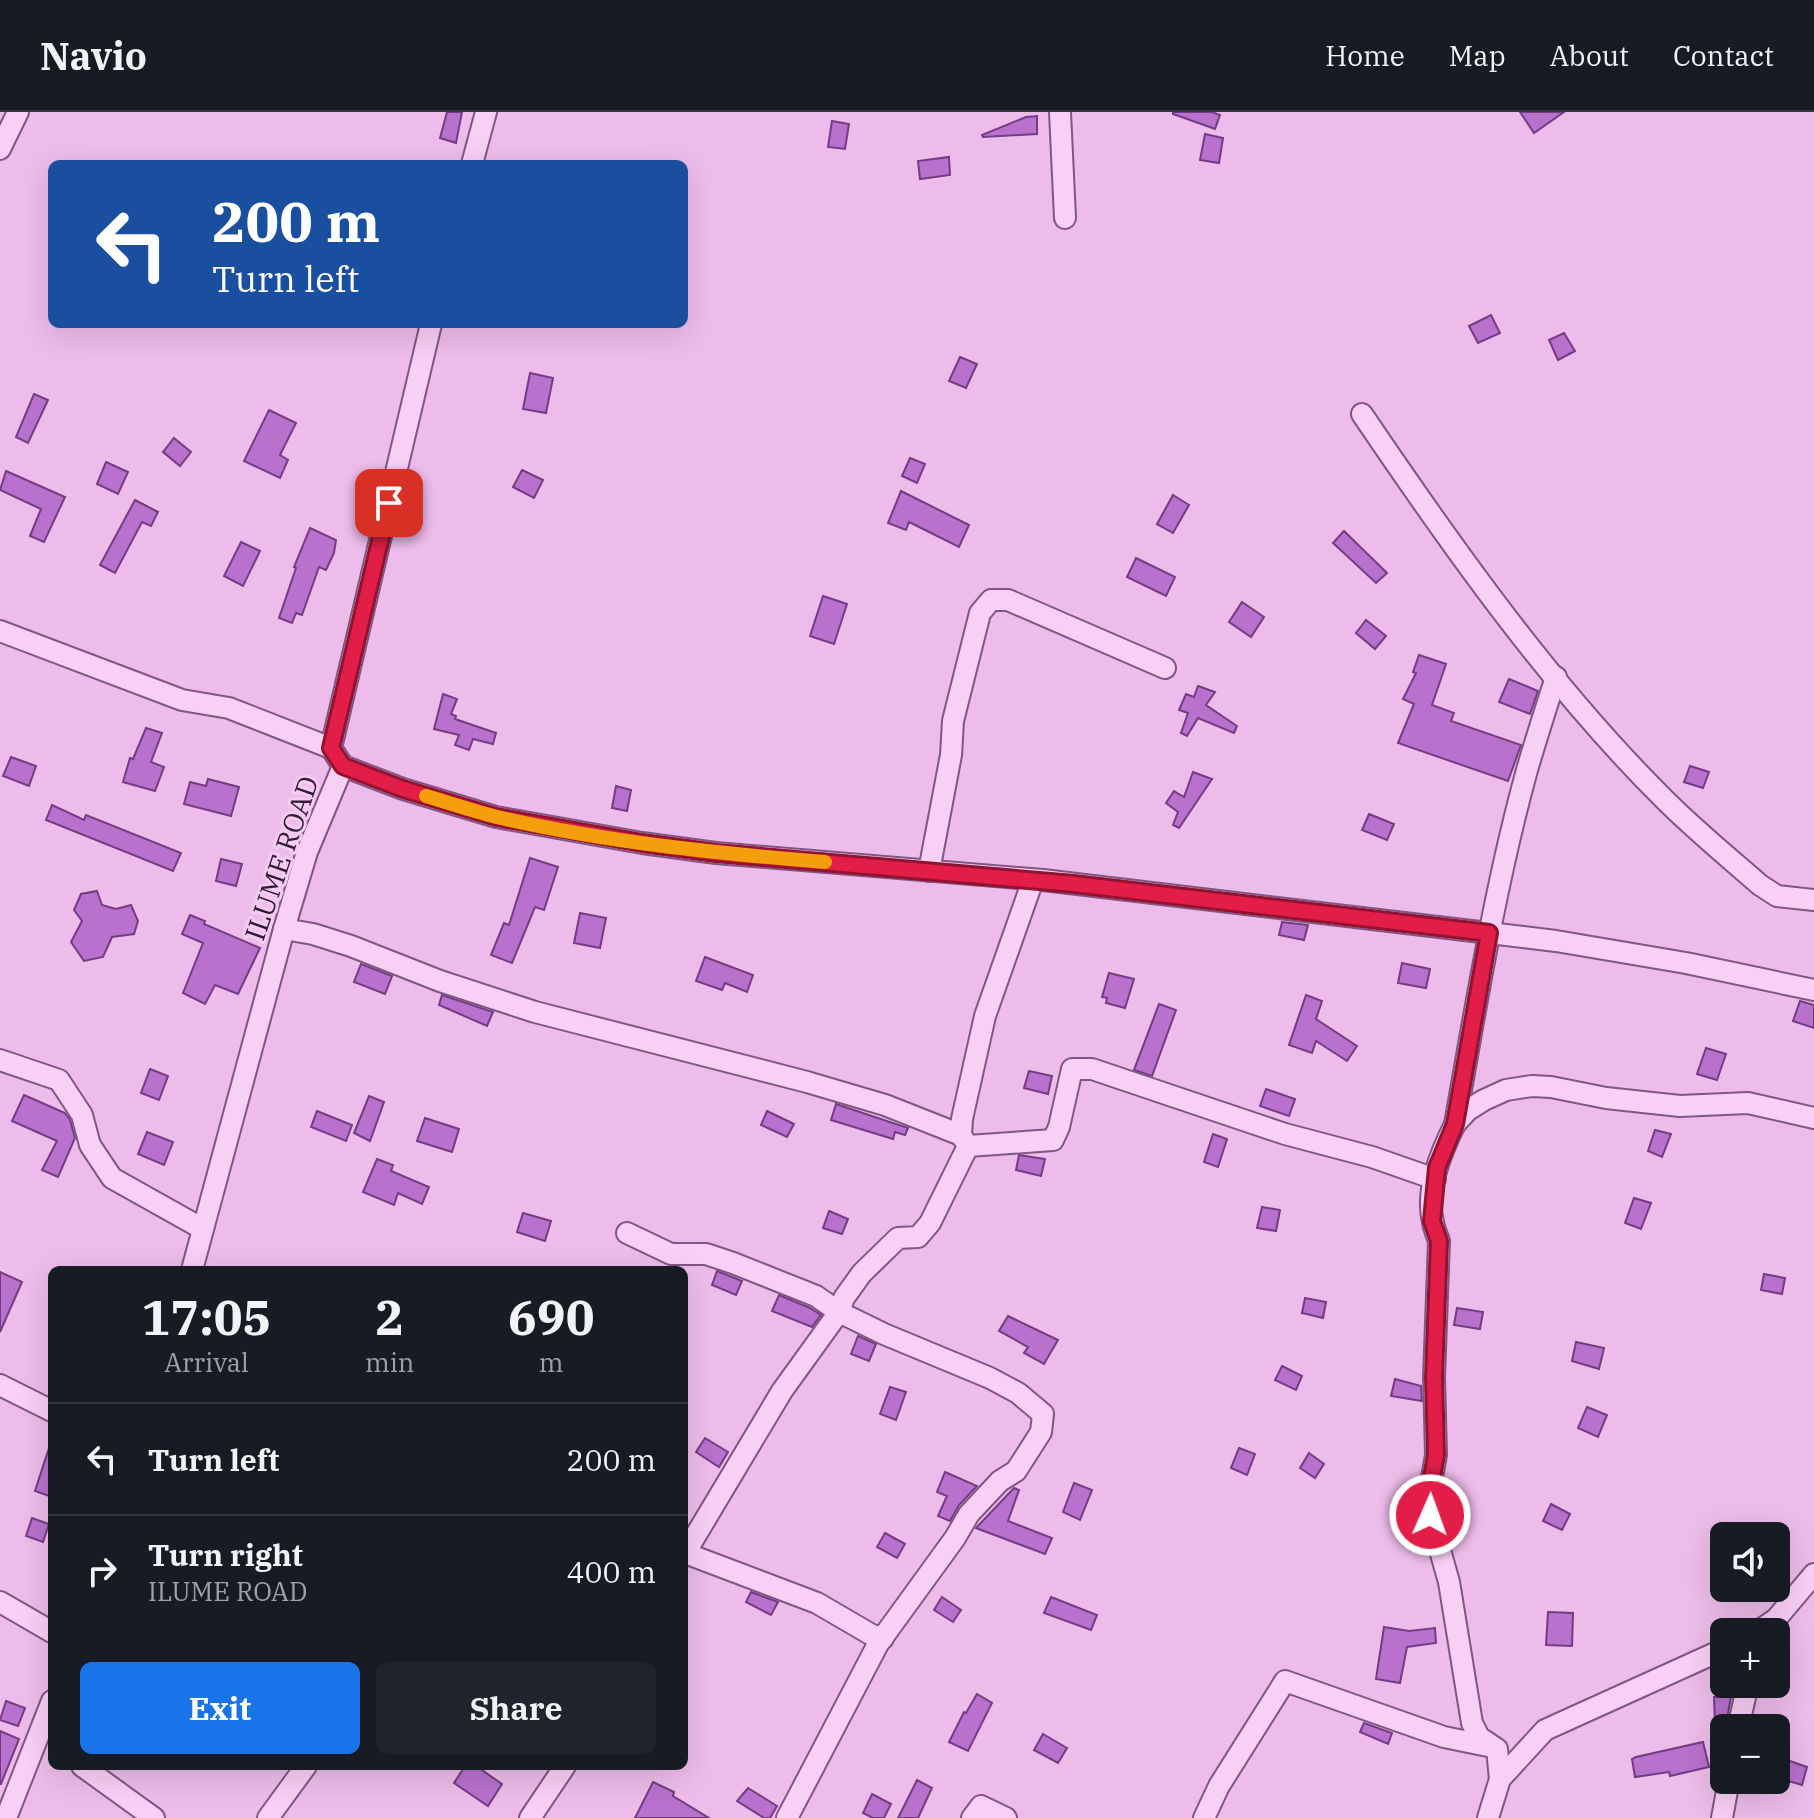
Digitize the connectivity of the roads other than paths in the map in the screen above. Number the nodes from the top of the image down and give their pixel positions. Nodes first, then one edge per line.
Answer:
1 (18, 112) edge
2 (486, 112) edge
3 (1060, 112) edge
4 (0, 149) edge
5 (473, 160) edge
6 (1065, 218) dead end
7 (430, 328) edge
8 (1362, 414) dead end
9 (0, 631) edge
10 (1165, 668) dead end
11 (1556, 677) junction
12 (331, 748) junction
13 (343, 766) junction
14 (929, 871) junction
15 (1033, 880) junction
16 (1814, 900) edge
17 (284, 929) junction
18 (1489, 933) junction
19 (1814, 990) edge
20 (0, 1060) edge
21 (1814, 1118) edge
22 (1455, 1124) junction
23 (964, 1140) junction
24 (1435, 1179) junction
25 (203, 1229) junction
26 (627, 1233) dead end
27 (193, 1266) edge
28 (839, 1312) junction
29 (0, 1385) edge
30 (48, 1409) edge
31 (688, 1547) edge
32 (688, 1555) edge
33 (1814, 1574) edge
34 (0, 1602) edge
35 (1777, 1618) edge
36 (48, 1630) edge
37 (883, 1638) junction
38 (1710, 1655) edge
39 (45, 1741) edge
40 (1492, 1747) junction
41 (88, 1770) edge
42 (303, 1770) edge
43 (562, 1770) edge
44 (1500, 1779) junction
45 (7, 1792) edge
46 (1726, 1794) edge
47 (6, 1818) edge
48 (154, 1818) edge
49 (268, 1818) edge
50 (530, 1818) edge
51 (787, 1818) edge
52 (972, 1818) edge
53 (1006, 1818) edge
54 (1204, 1818) edge
55 (1488, 1818) edge
56 (1722, 1818) edge

1 - 4 street
2 - 5 street
3 - 6 street
7 - 12 street, ILUME ROAD
8 - 11 street
9 - 12 street
10 - 14 street
11 - 16 street
11 - 18 street
12 - 13 street, ILUME ROAD
13 - 14 street
13 - 17 street, ILUME ROAD
14 - 15 street
15 - 18 street
15 - 23 street
17 - 23 street
17 - 25 street, ILUME ROAD
18 - 19 street
18 - 22 street
20 - 25 street
21 - 22 street
22 - 24 street
23 - 24 street
23 - 28 street
24 - 40 street
25 - 27 street, ILUME ROAD
26 - 28 street
28 - 31 street
28 - 37 street
29 - 30 street
32 - 37 street
33 - 35 street
34 - 36 street
37 - 51 street
38 - 44 street
39 - 45 street
40 - 44 street
40 - 54 street
41 - 48 street
42 - 49 street
43 - 50 street
44 - 55 street
45 - 47 street
46 - 56 street
52 - 53 street

